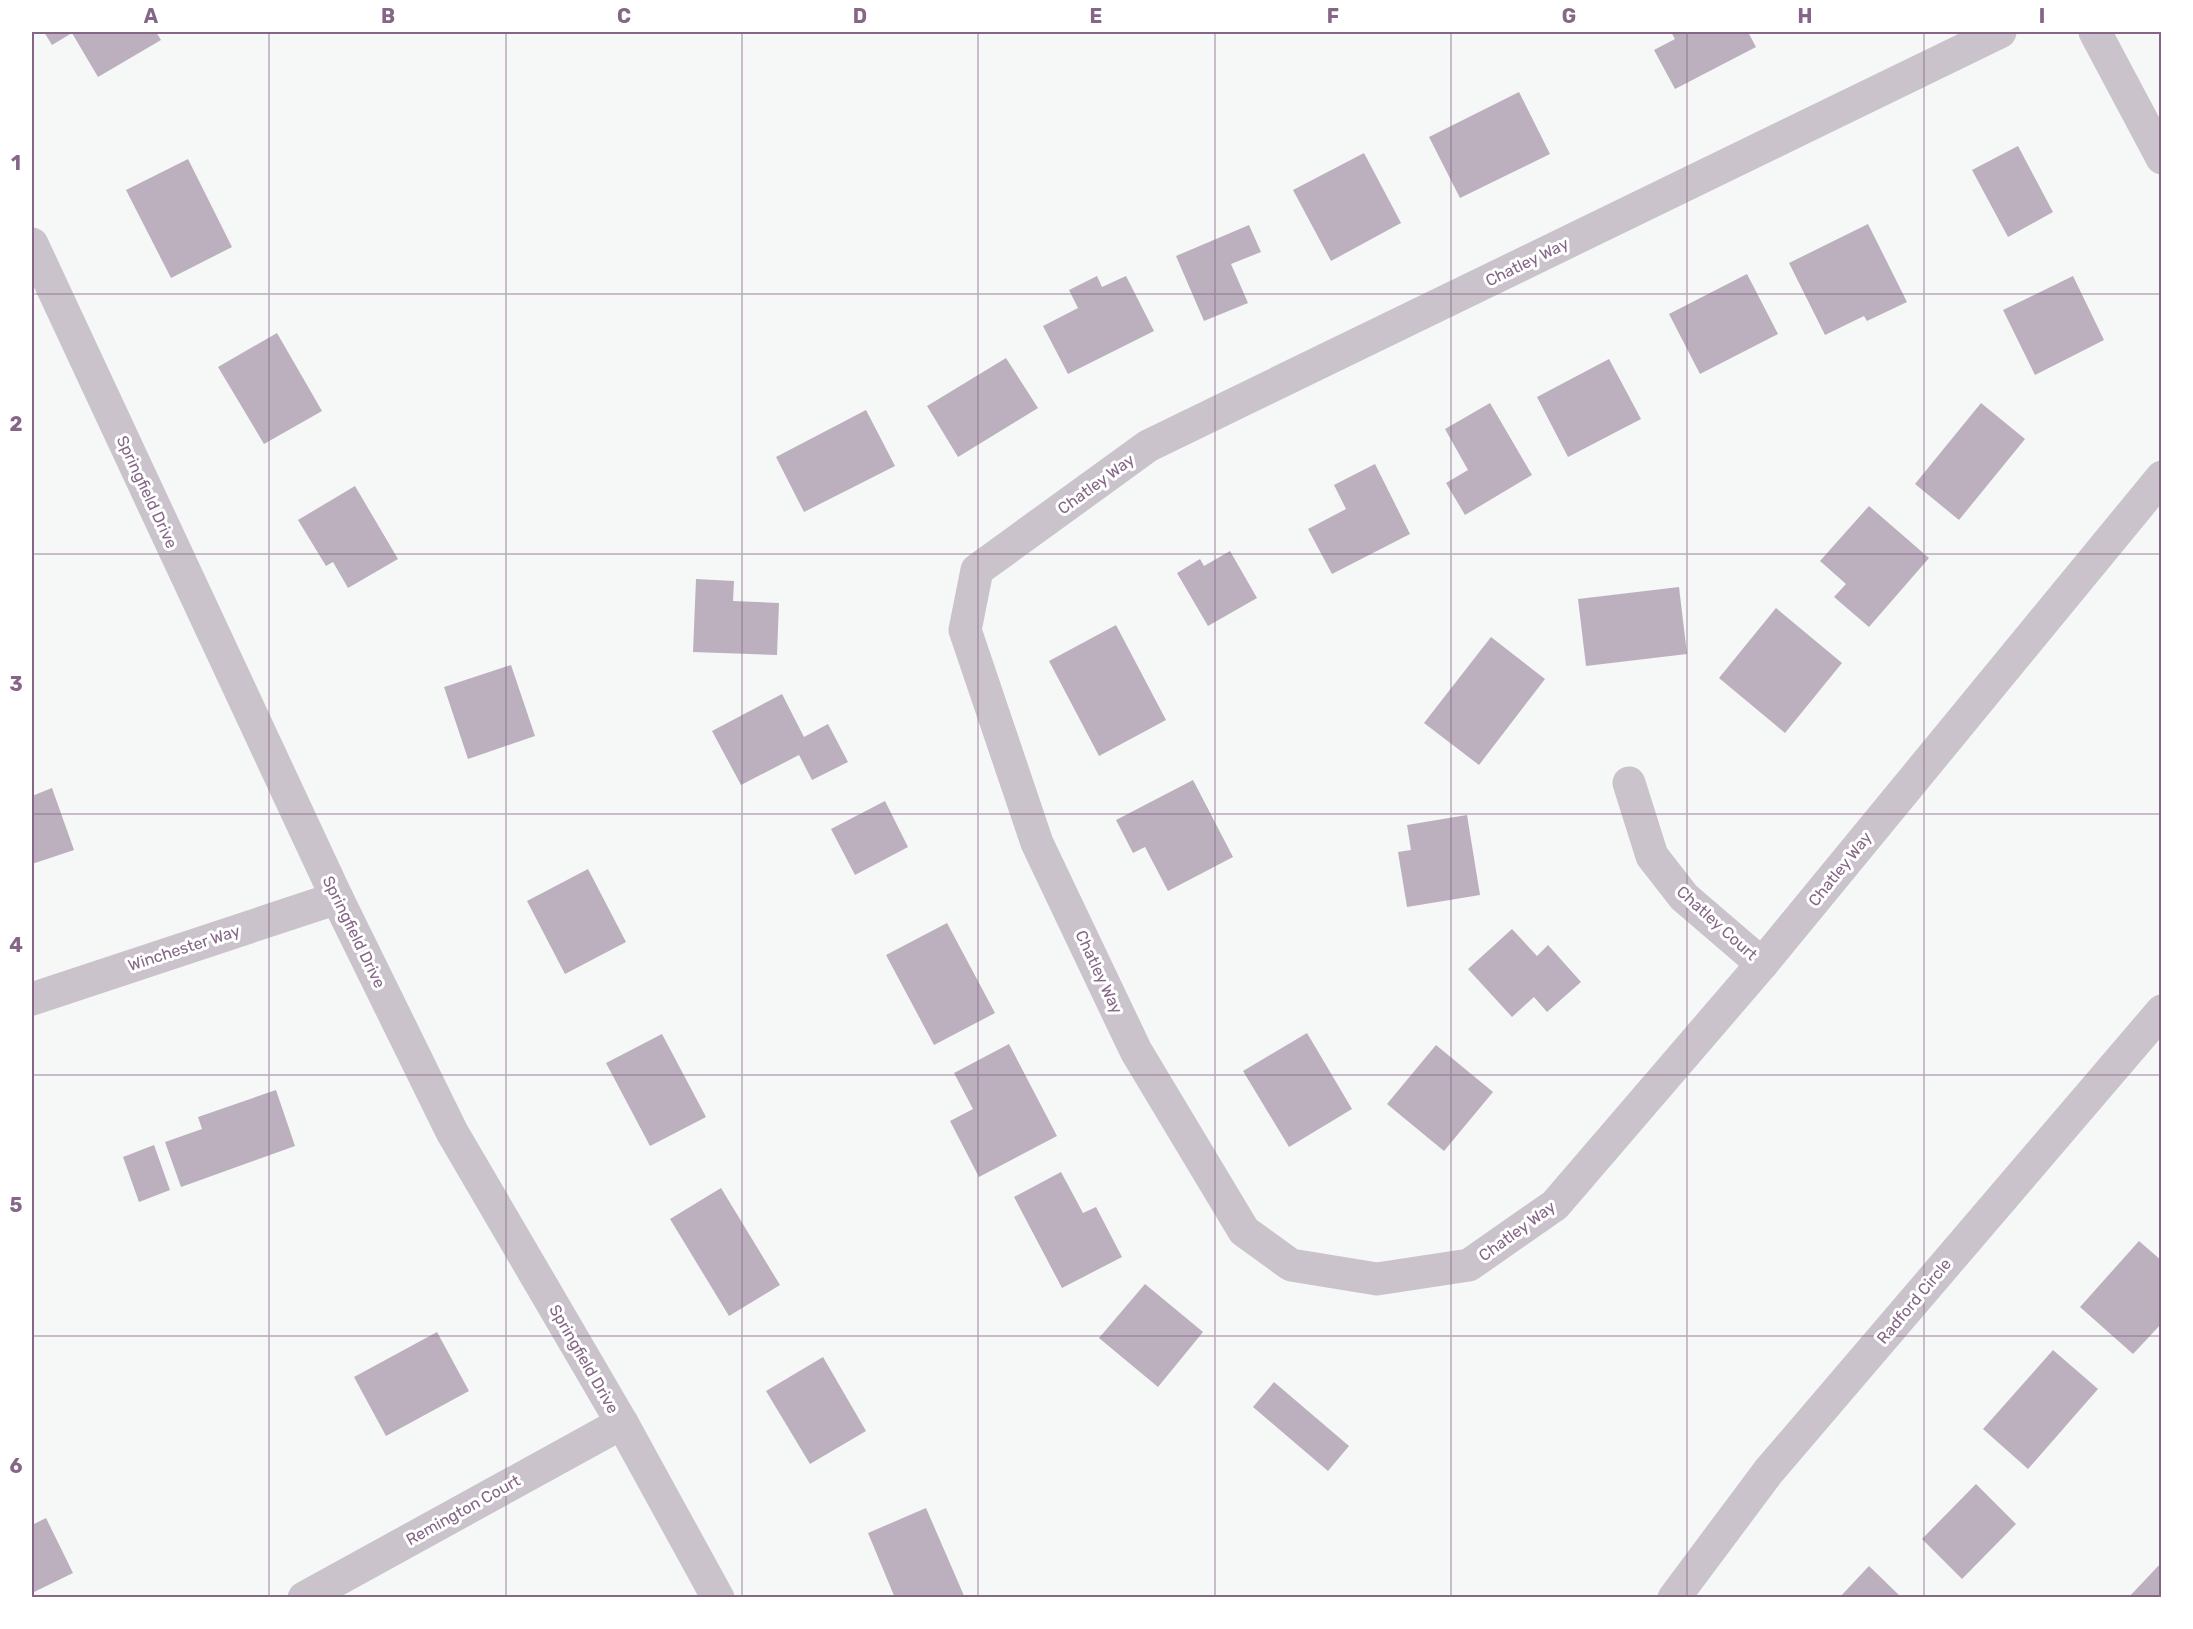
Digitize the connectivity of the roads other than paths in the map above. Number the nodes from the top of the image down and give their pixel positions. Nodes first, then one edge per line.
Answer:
1 (2000, 32) edge
2 (2095, 32) edge
3 (2162, 159) edge
4 (32, 244) edge
5 (2162, 477) edge
6 (1629, 783) dead end
7 (337, 898) junction
8 (1762, 964) junction
9 (32, 999) edge
10 (2162, 1011) edge
11 (622, 1423) junction
12 (304, 1598) edge
13 (718, 1598) edge
14 (1674, 1598) edge

1 - 8 street, Chatley Way
2 - 3 street
4 - 7 street, Springfield Drive
5 - 8 street, Chatley Way
6 - 8 street, Chatley Court
7 - 9 street, Winchester Way
7 - 11 street, Springfield Drive
10 - 14 street, Radford Circle
11 - 12 street, Remington Court
11 - 13 street, Springfield Drive

